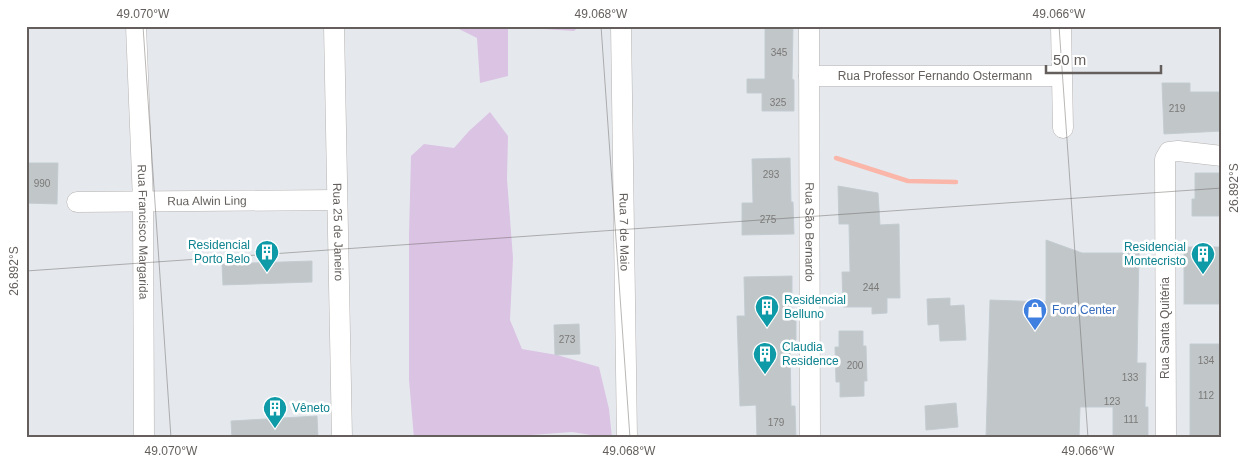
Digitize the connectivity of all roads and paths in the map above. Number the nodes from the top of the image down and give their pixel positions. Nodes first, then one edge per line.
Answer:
1 (136, 26) edge
2 (334, 26) edge
3 (621, 26) edge
4 (809, 26) edge
5 (1061, 26) edge
6 (809, 76) junction
7 (1061, 76) junction
8 (1063, 128) dead end
9 (1222, 156) edge
10 (337, 200) junction
11 (143, 201) junction
12 (77, 202) dead end
13 (144, 438) edge
14 (342, 438) edge
15 (627, 438) edge
16 (810, 438) edge
17 (1166, 438) edge

1 - 11 street, Rua Francisco Margarida
2 - 10 street, Rua 25 de Janeiro
3 - 15 street, Rua 7 de Maio
4 - 6 street, Rua São Bernardo
5 - 7 street
6 - 7 street, Rua Professor Fernando Ostermann
6 - 16 street, Rua São Bernardo
7 - 8 street
9 - 17 street, Rua Santa Quitéria
10 - 11 street, Rua Alwin Ling
10 - 14 street, Rua 25 de Janeiro
11 - 12 street, Rua Alwin Ling
11 - 13 street, Rua Francisco Margarida

